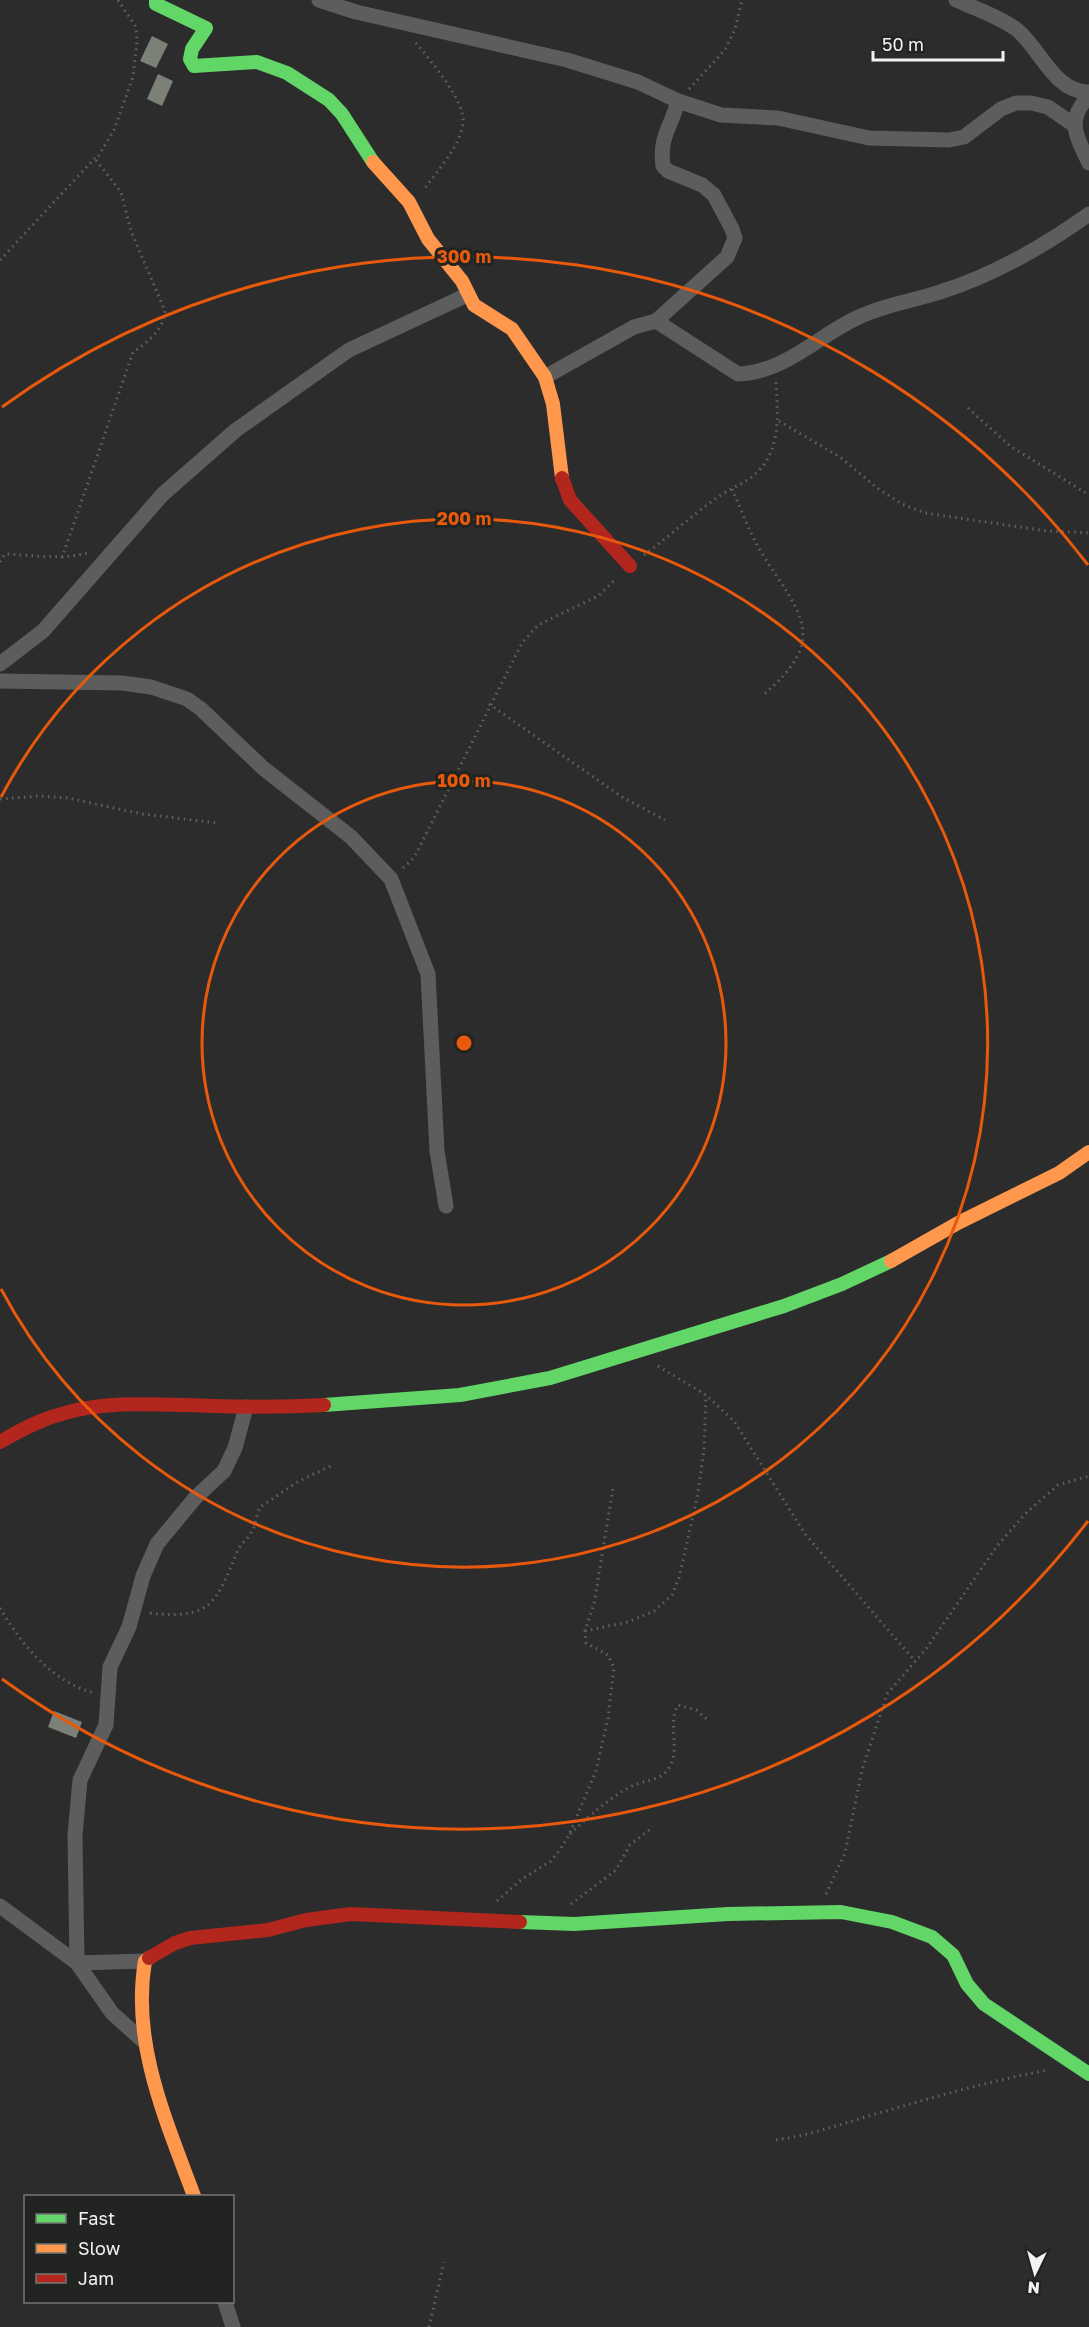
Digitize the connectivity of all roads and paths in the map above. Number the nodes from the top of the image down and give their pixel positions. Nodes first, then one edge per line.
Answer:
1 (118, 0) edge
2 (156, 0) edge
3 (319, 0) edge
4 (742, 0) edge
5 (956, 0) edge
6 (398, 21) junction
7 (1086, 92) edge
8 (678, 101) junction
9 (1074, 125) junction
10 (96, 157) junction
11 (1089, 163) edge
12 (412, 207) junction
13 (1089, 214) edge
14 (0, 260) edge
15 (467, 295) junction
16 (656, 321) junction
17 (775, 365) junction
18 (545, 376) junction
19 (968, 408) dead end
20 (779, 422) junction
21 (732, 489) junction
22 (1089, 495) edge
23 (1089, 532) edge
24 (90, 553) dead end
25 (62, 558) junction
26 (0, 562) edge
27 (630, 566) junction
28 (0, 664) edge
29 (0, 681) edge
30 (762, 696) dead end
31 (489, 704) junction
32 (0, 799) edge
33 (665, 820) dead end
34 (218, 823) dead end
35 (391, 879) junction
36 (1089, 1152) edge
37 (446, 1206) dead end
38 (635, 1354) junction
39 (706, 1395) junction
40 (246, 1407) junction
41 (0, 1442) edge
42 (333, 1465) dead end
43 (1089, 1476) edge
44 (613, 1488) dead end
45 (0, 1608) edge
46 (133, 1611) junction
47 (585, 1630) junction
48 (915, 1661) junction
49 (109, 1696) junction
50 (709, 1721) dead end
51 (653, 1827) dead end
52 (569, 1835) junction
53 (496, 1901) dead end
54 (0, 1906) edge
55 (568, 1907) dead end
56 (819, 1910) junction
57 (145, 1961) junction
58 (78, 1963) junction
59 (142, 2040) junction
60 (1051, 2069) dead end
61 (1089, 2074) edge
62 (776, 2140) dead end
63 (194, 2195) edge
64 (444, 2262) dead end
65 (226, 2303) edge
66 (233, 2327) edge
67 (429, 2327) edge

1 - 10 path
2 - 12 street
3 - 6 street
4 - 8 path
5 - 7 street
6 - 8 street
6 - 12 path
7 - 9 street
8 - 9 street
8 - 16 street
9 - 11 street
10 - 14 path
10 - 25 path
12 - 15 street
13 - 17 street
15 - 18 street
15 - 28 street
16 - 17 street
16 - 18 street
17 - 20 path
18 - 27 street
19 - 22 path
20 - 21 path
20 - 23 path
21 - 27 path
21 - 30 path
24 - 25 path
25 - 26 path
27 - 31 path
29 - 35 street
31 - 33 path
31 - 35 path
32 - 34 path
35 - 37 street
36 - 38 street
38 - 39 path
38 - 40 street
39 - 47 path
39 - 48 path
40 - 41 street
40 - 46 street
42 - 46 path
43 - 48 path
44 - 47 path
45 - 49 path
46 - 49 street
47 - 52 path
48 - 56 path
49 - 58 street
50 - 52 path
51 - 55 path
52 - 53 path
54 - 58 street
56 - 57 street
56 - 61 street
57 - 58 street
57 - 59 street
58 - 59 street
59 - 63 street
60 - 62 path
64 - 67 path
65 - 66 street

